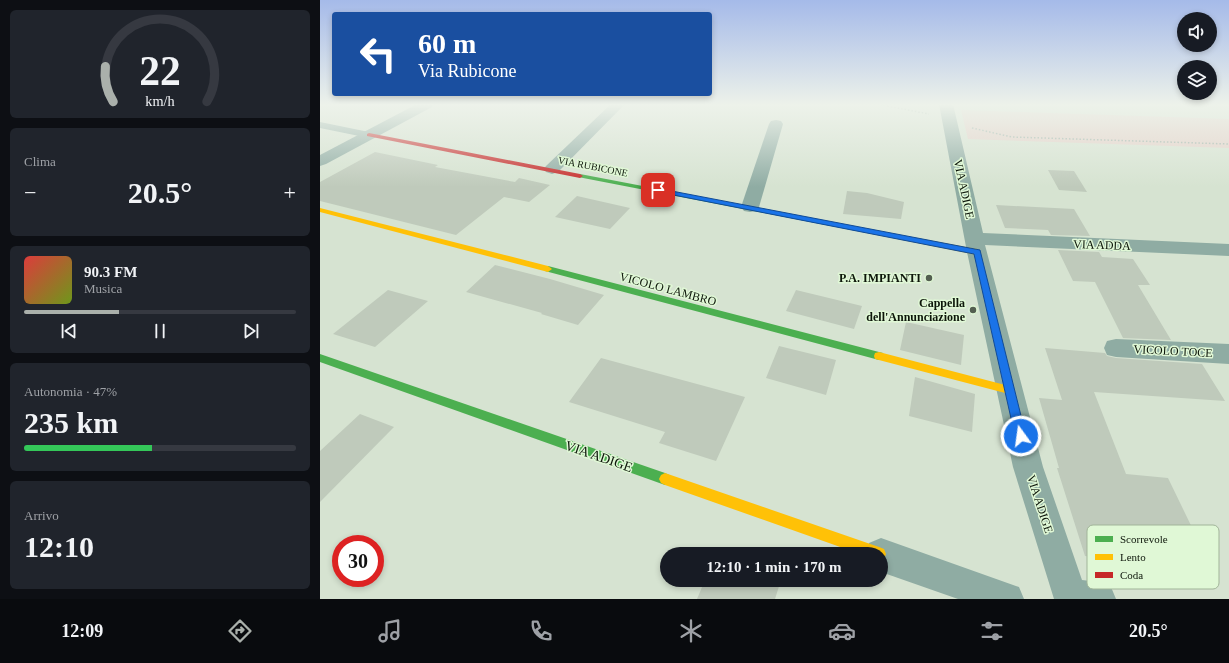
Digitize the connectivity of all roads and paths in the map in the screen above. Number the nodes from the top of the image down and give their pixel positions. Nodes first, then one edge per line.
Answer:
1 (354, 132) edge
2 (375, 132) edge
3 (590, 132) edge
4 (774, 132) edge
5 (952, 132) edge
6 (989, 132) edge
7 (369, 135) junction
8 (1229, 144) edge
9 (320, 161) edge
10 (552, 170) junction
11 (750, 208) junction
12 (320, 210) edge
13 (976, 245) junction
14 (1229, 250) edge
15 (1116, 348) dead end
16 (1229, 354) edge
17 (320, 358) edge
18 (1009, 390) junction
19 (860, 547) edge
20 (888, 557) edge
21 (1080, 598) edge
22 (1007, 599) edge

1 - 7 lane
2 - 7 street
3 - 10 street
4 - 11 street
5 - 13 street, VIA ADIGE
6 - 8 path
7 - 9 street
7 - 10 street, VIA RUBICONE
10 - 11 street, VIA RUBICONE
11 - 13 street, VIA RUBICONE
12 - 18 street, VICOLO LAMBRO
13 - 14 street, VIA ADDA
13 - 18 street, VIA ADIGE
15 - 16 street, VICOLO TOCE
17 - 19 street, VIA ADIGE
18 - 21 street, VIA ADIGE
20 - 22 street, VIA ADIGE

